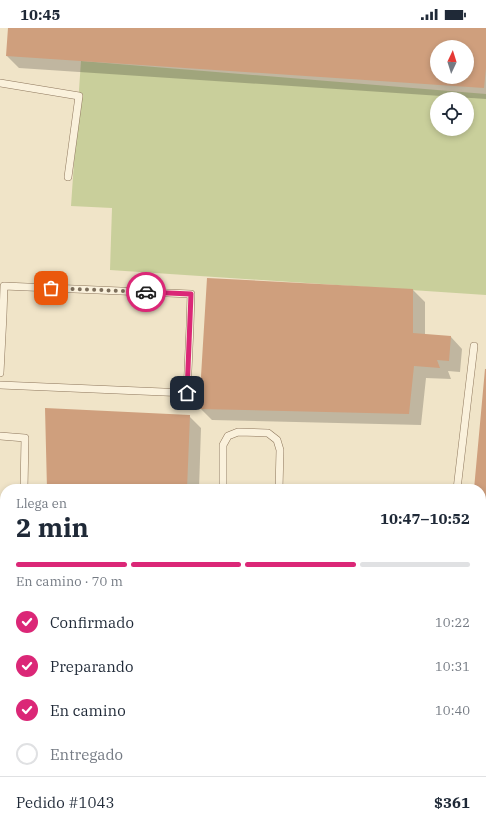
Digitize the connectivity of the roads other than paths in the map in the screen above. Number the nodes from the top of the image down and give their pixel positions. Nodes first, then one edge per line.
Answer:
1 (0, 83) edge
2 (68, 177) dead end
3 (2, 313) edge
4 (474, 346) dead end
5 (0, 374) edge
6 (0, 385) edge
7 (0, 436) edge
8 (24, 484) edge
9 (223, 484) edge
10 (279, 484) edge
11 (458, 484) edge

1 - 2 lane
3 - 5 lane
3 - 6 lane
4 - 11 lane
7 - 8 lane
9 - 10 lane

